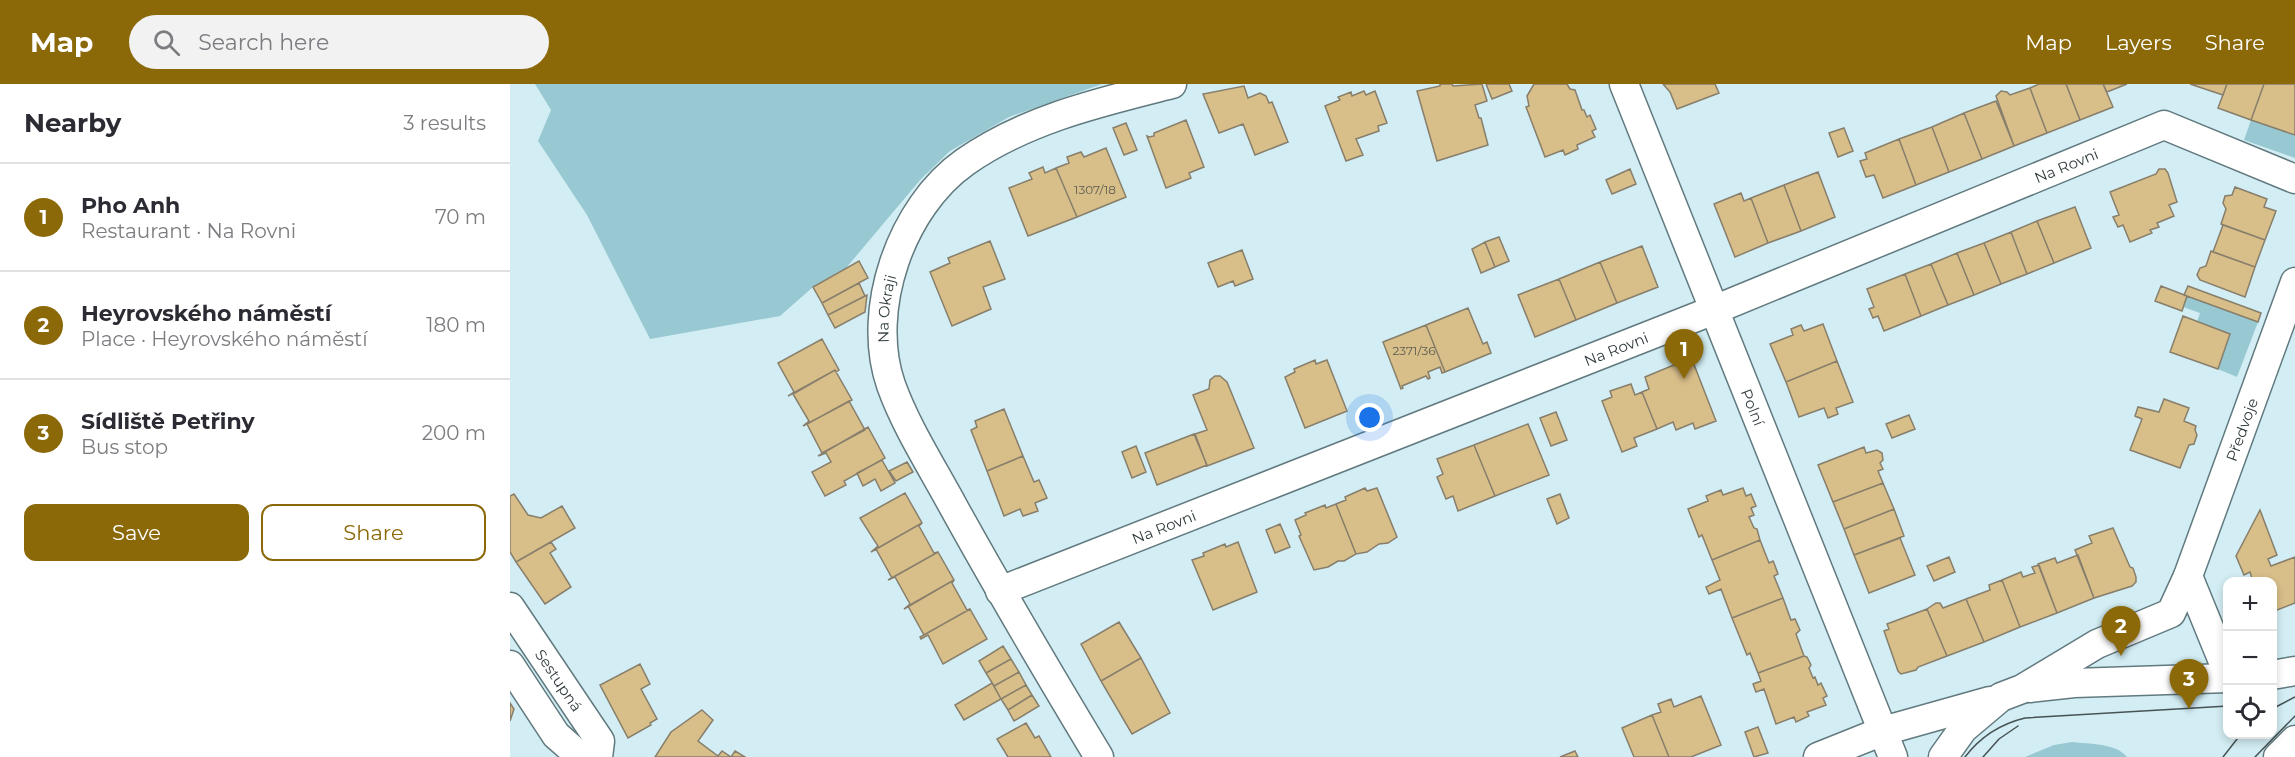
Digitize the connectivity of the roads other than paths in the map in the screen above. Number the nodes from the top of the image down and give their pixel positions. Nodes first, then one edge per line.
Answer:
1 (1172, 84) edge
2 (1624, 84) edge
3 (2295, 179) edge
4 (2295, 282) edge
5 (1714, 310) junction
6 (2188, 576) junction
7 (1000, 591) junction
8 (510, 607) edge
9 (2223, 662) edge
10 (510, 665) edge
11 (2223, 678) edge
12 (2012, 693) junction
13 (1882, 731) junction
14 (2295, 740) edge
15 (581, 757) edge
16 (598, 757) edge
17 (1099, 757) edge
18 (1818, 757) edge
19 (1893, 757) edge
20 (1943, 757) edge
21 (2278, 757) edge

1 - 7 street, Na Okraji
2 - 5 street, Polní
3 - 5 street, Na Rovni
4 - 6 street, Předvoje
5 - 7 street, Na Rovni
5 - 13 street, Polní
6 - 9 street
6 - 12 street, Předvoje
7 - 17 street, Na Okraji
8 - 16 street, Sestupná
10 - 15 street
11 - 12 street
12 - 13 street
12 - 20 street
13 - 18 street
13 - 19 street, Polní
14 - 21 street

